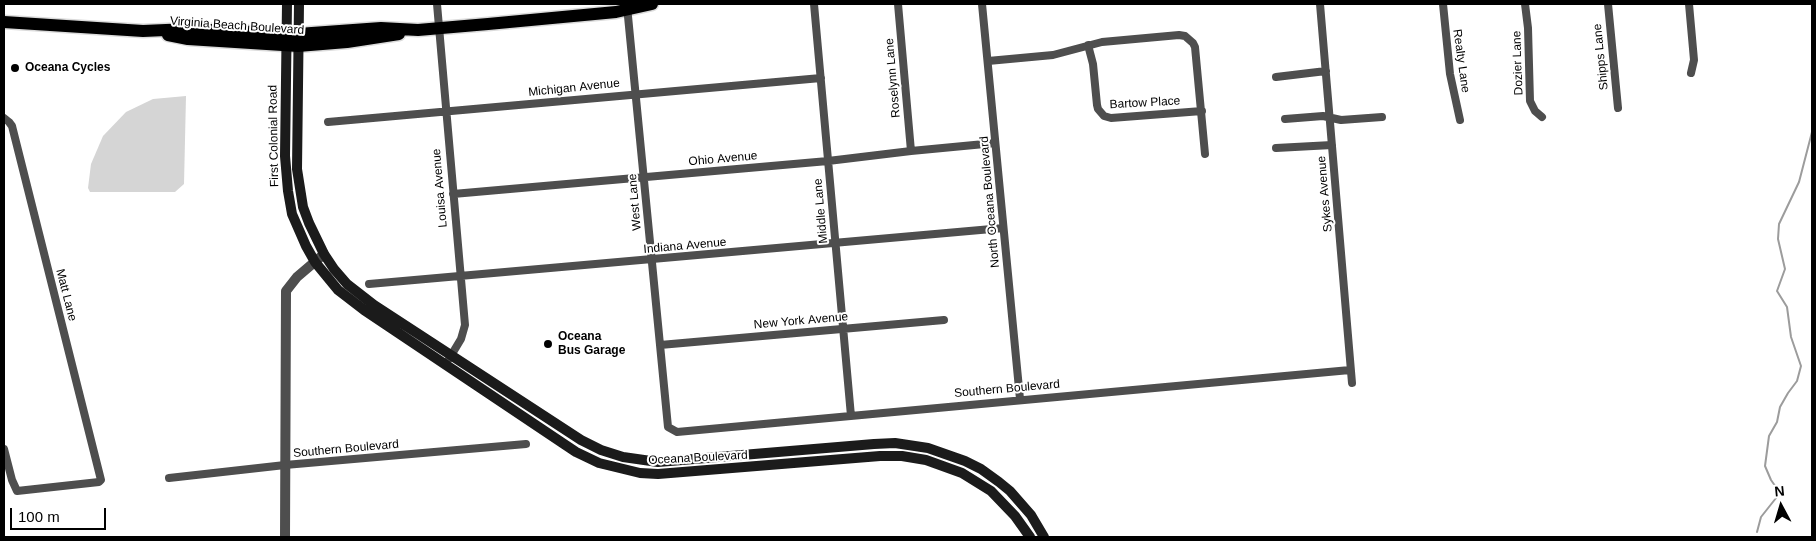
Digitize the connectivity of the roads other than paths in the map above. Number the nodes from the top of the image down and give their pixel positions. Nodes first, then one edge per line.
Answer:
1 (287, 4) edge
2 (299, 4) edge
3 (437, 4) edge
4 (652, 4) edge
5 (814, 4) edge
6 (898, 4) edge
7 (982, 4) edge
8 (1320, 4) edge
9 (1443, 4) edge
10 (1525, 4) edge
11 (1608, 4) edge
12 (1689, 4) edge
13 (627, 7) edge
14 (4, 22) edge
15 (439, 28) junction
16 (292, 40) junction
17 (1088, 45) junction
18 (988, 61) junction
19 (1326, 71) junction
20 (1691, 73) dead end
21 (1276, 77) dead end
22 (821, 78) junction
23 (636, 94) junction
24 (1618, 108) dead end
25 (1202, 111) junction
26 (446, 112) junction
27 (1382, 117) dead end
28 (1542, 117) dead end
29 (4, 118) edge
30 (1330, 118) junction
31 (1285, 119) dead end
32 (1460, 120) dead end
33 (328, 122) dead end
34 (995, 144) junction
35 (1332, 145) junction
36 (1276, 148) dead end
37 (911, 151) junction
38 (1205, 154) dead end
39 (828, 161) junction
40 (644, 177) junction
41 (453, 194) junction
42 (1003, 228) junction
43 (835, 244) junction
44 (324, 254) junction
45 (652, 260) junction
46 (315, 262) junction
47 (460, 276) junction
48 (369, 284) dead end
49 (944, 320) dead end
50 (843, 328) junction
51 (660, 345) junction
52 (453, 355) junction
53 (444, 365) junction
54 (1350, 370) junction
55 (1352, 383) dead end
56 (1020, 399) junction
57 (851, 416) junction
58 (668, 427) joint
59 (526, 444) dead end
60 (4, 449) edge
61 (285, 465) junction
62 (169, 478) dead end
63 (999, 482) junction
64 (991, 491) junction
65 (285, 537) edge
66 (1030, 537) edge
67 (1044, 537) edge

1 - 16 main road, First Colonial Road
2 - 16 main road, First Colonial Road
3 - 15 street, Louisa Avenue
4 - 13 main road, Virginia Beach Boulevard
5 - 22 street, Middle Lane
6 - 37 street, Roselynn Lane
7 - 18 street, North Oceana Boulevard
8 - 19 street, Sykes Avenue
9 - 32 street, Realty Lane
10 - 28 street, Dozier Lane
11 - 24 street, Shipps Lane
12 - 20 street
13 - 15 main road, Virginia Beach Boulevard
13 - 23 street, West Lane
14 - 16 main road, Virginia Beach Boulevard
15 - 16 main road, Virginia Beach Boulevard
15 - 26 street, Louisa Avenue
16 - 44 main road, First Colonial Road
16 - 46 main road, First Colonial Road
17 - 18 street
17 - 25 street, Bartow Place
17 - 25 street
18 - 34 street, North Oceana Boulevard
19 - 21 street
19 - 30 street, Sykes Avenue
22 - 23 street, Michigan Avenue
22 - 39 street, Middle Lane
23 - 26 street, Michigan Avenue
23 - 40 street, West Lane
25 - 38 street
26 - 33 street, Michigan Avenue
26 - 41 street, Louisa Avenue
27 - 30 street
29 - 60 street, Matt Lane
30 - 31 street
30 - 35 street, Sykes Avenue
34 - 37 street, Ohio Avenue
34 - 42 street, North Oceana Boulevard
35 - 36 street
35 - 54 street, Sykes Avenue
37 - 39 street, Ohio Avenue
39 - 40 street, Ohio Avenue
39 - 43 street, Middle Lane
40 - 41 street, Ohio Avenue
40 - 45 street, West Lane
41 - 47 street, Louisa Avenue
42 - 43 street, Indiana Avenue
42 - 56 street, North Oceana Boulevard
43 - 45 street, Indiana Avenue
43 - 50 street, Middle Lane
44 - 46 street
44 - 52 main road, Oceana Boulevard
45 - 47 street, Indiana Avenue
45 - 51 street, West Lane
46 - 53 main road, Oceana Boulevard
46 - 61 street
47 - 48 street, Indiana Avenue
47 - 52 street, Louisa Avenue
49 - 50 street, New York Avenue
50 - 51 street, New York Avenue
50 - 57 street, Middle Lane
51 - 58 street, West Lane
52 - 53 street, Louisa Avenue
52 - 63 main road, Oceana Boulevard
53 - 64 main road, Oceana Boulevard
54 - 55 street, Sykes Avenue
54 - 56 street, Southern Boulevard
56 - 57 street, Southern Boulevard
57 - 58 street, Southern Boulevard
59 - 61 street, Southern Boulevard
61 - 62 street, Southern Boulevard
61 - 65 street
63 - 64 main road
63 - 67 main road, Oceana Boulevard
64 - 66 main road, Oceana Boulevard

